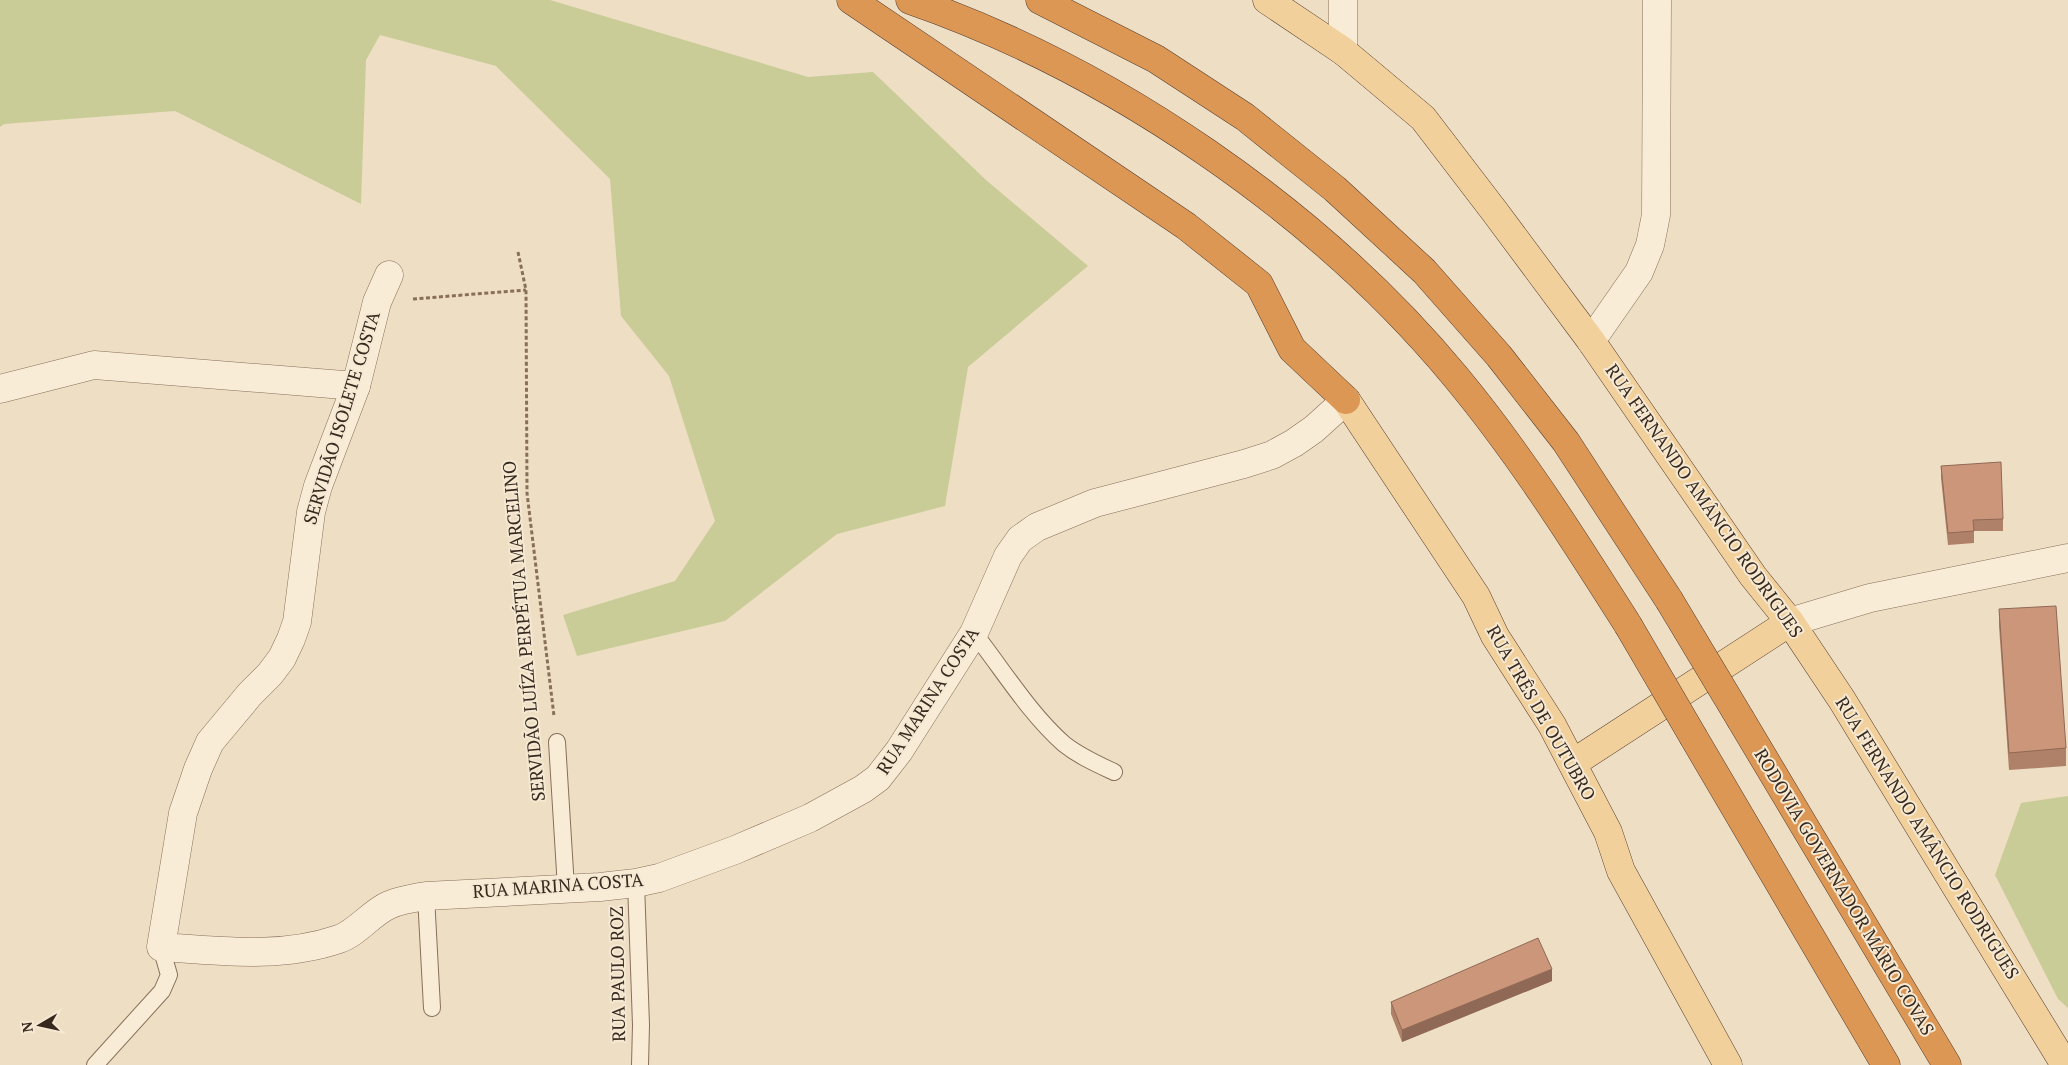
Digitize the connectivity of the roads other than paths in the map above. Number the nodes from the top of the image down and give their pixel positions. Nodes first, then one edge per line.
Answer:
1 (851, 0) edge
2 (910, 0) edge
3 (1040, 0) edge
4 (1267, 0) edge
5 (1342, 0) edge
6 (1657, 0) edge
7 (1342, 52) junction
8 (389, 275) dead end
9 (1591, 340) junction
10 (356, 386) junction
11 (0, 390) edge
12 (1346, 400) junction
13 (2068, 558) edge
14 (1790, 622) junction
15 (974, 633) junction
16 (557, 742) road end
17 (1572, 763) junction
18 (1114, 772) dead end
19 (636, 883) junction
20 (566, 888) junction
21 (426, 896) junction
22 (161, 947) junction
23 (432, 1008) dead end
24 (1724, 1064) edge
25 (95, 1065) edge
26 (640, 1065) edge
27 (1886, 1065) edge
28 (1947, 1065) edge
29 (2066, 1065) edge

1 - 12 highway
2 - 27 highway, bridge
3 - 28 highway, RODOVIA GOVERNADOR MÁRIO COVAS, bridge
4 - 7 main road, RUA FERNANDO AMÂNCIO RODRIGUES
5 - 7 street
6 - 9 street
7 - 9 main road, RUA FERNANDO AMÂNCIO RODRIGUES
8 - 10 street, SERVIDÃO ISOLETE COSTA
9 - 14 main road, RUA FERNANDO AMÂNCIO RODRIGUES
10 - 11 street
10 - 22 street, SERVIDÃO ISOLETE COSTA
12 - 15 street, RUA MARINA COSTA
12 - 17 main road, RUA TRÊS DE OUTUBRO
13 - 14 street
14 - 17 main road
14 - 29 main road, RUA FERNANDO AMÂNCIO RODRIGUES
15 - 18 lane
15 - 19 street, RUA MARINA COSTA
16 - 20 lane, SERVIDÃO LUÍZA PERPÉTUA MARCELINO
17 - 24 main road, RUA TRÊS DE OUTUBRO
19 - 20 street, RUA MARINA COSTA
19 - 26 lane, RUA PAULO ROZ
20 - 21 street, RUA MARINA COSTA
21 - 22 street, RUA MARINA COSTA
21 - 23 lane
22 - 25 lane

